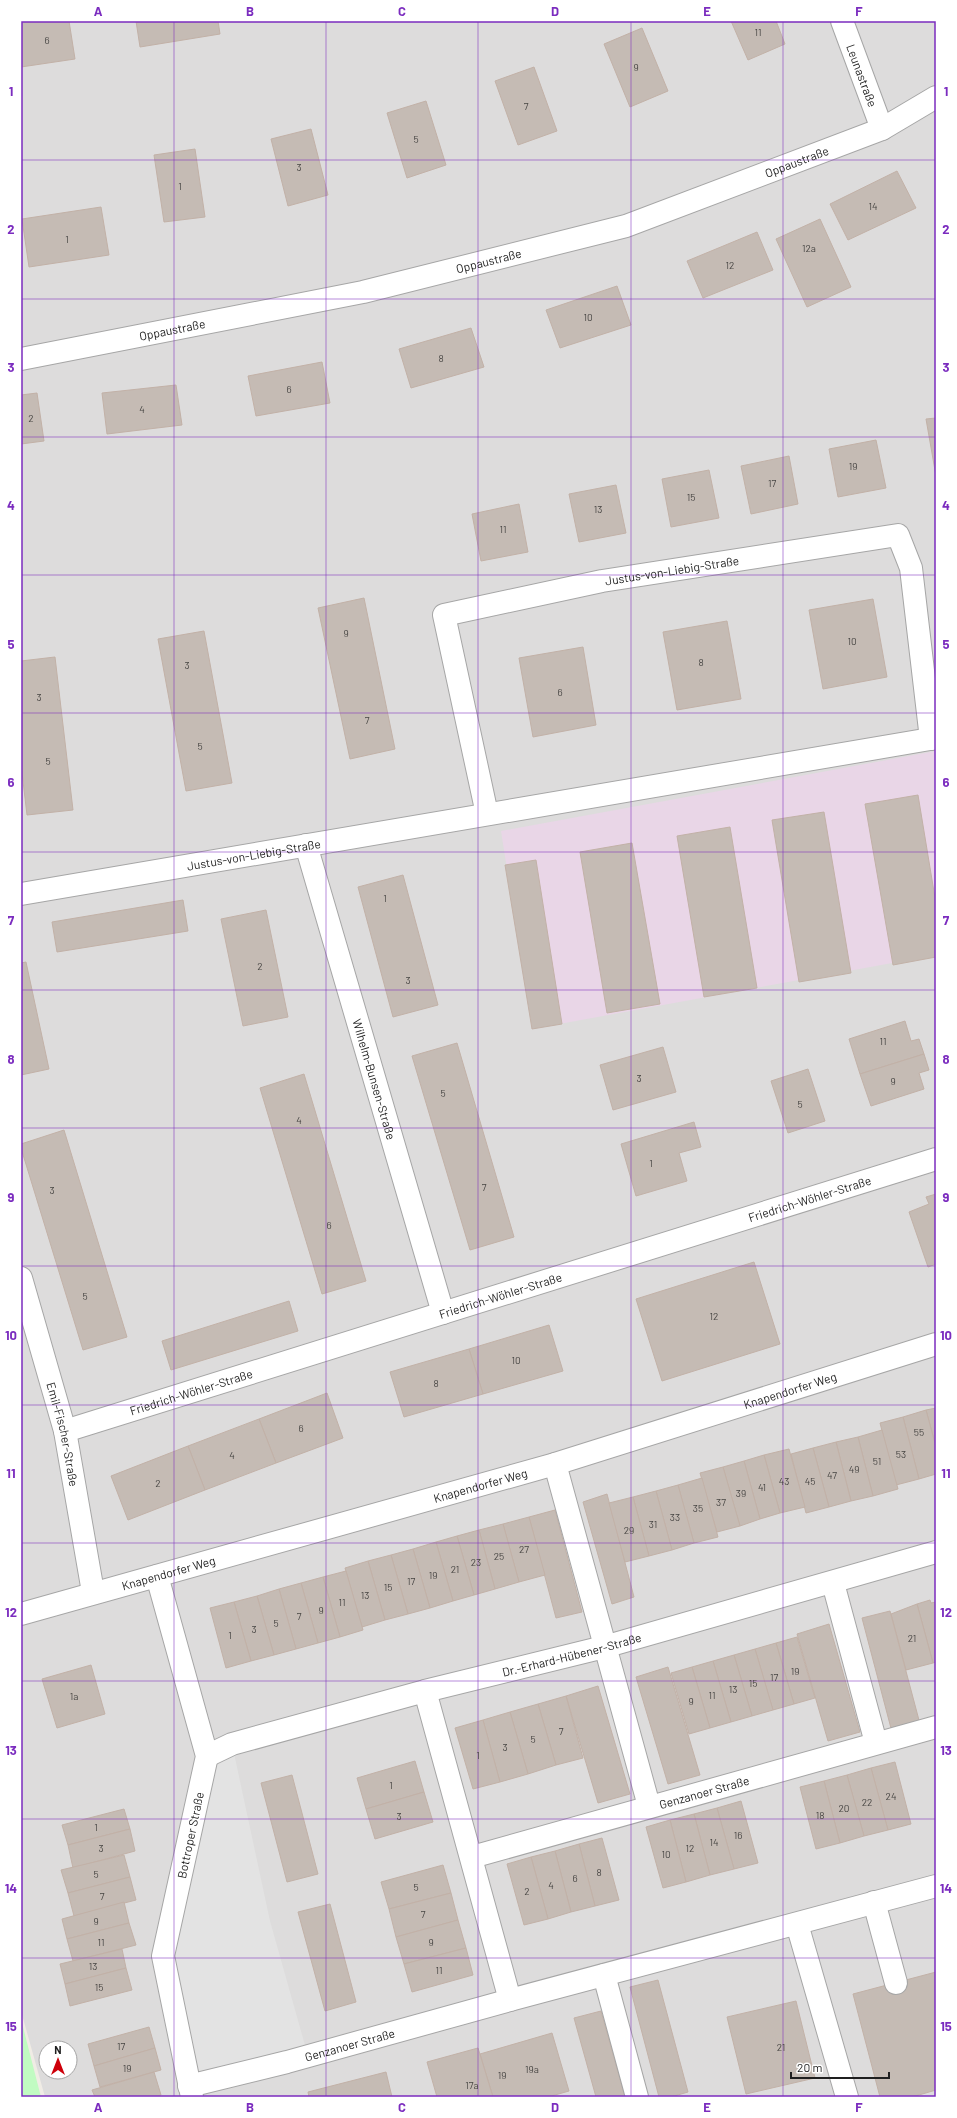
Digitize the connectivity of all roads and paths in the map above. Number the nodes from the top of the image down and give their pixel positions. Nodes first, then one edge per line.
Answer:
1 (842, 21) edge
2 (936, 98) edge
3 (882, 130) junction
4 (21, 360) edge
5 (933, 738) edge
6 (487, 814) junction
7 (306, 845) junction
8 (21, 894) edge
9 (936, 1159) edge
10 (21, 1278) edge
11 (443, 1313) junction
12 (936, 1344) edge
13 (65, 1431) junction
14 (555, 1464) junction
15 (936, 1552) edge
16 (157, 1576) junction
17 (833, 1583) junction
18 (93, 1592) junction
19 (21, 1614) edge
20 (604, 1647) junction
21 (425, 1691) junction
22 (936, 1727) edge
23 (876, 1743) junction
24 (207, 1756) junction
25 (649, 1806) junction
26 (472, 1857) junction
27 (936, 1886) edge
28 (874, 1902) junction
29 (797, 1924) junction
30 (604, 1975) junction
31 (896, 1983) dead end
32 (510, 2000) junction
33 (191, 2091) edge
34 (637, 2097) edge
35 (847, 2097) edge

1 - 3 street, Leunastraße
2 - 3 street, Oppaustraße
3 - 4 street, Oppaustraße
5 - 6 street, Justus-von-Liebig-Straße
5 - 6 street, Justus-von-Liebig-Straße
6 - 7 street, Justus-von-Liebig-Straße
7 - 8 street, Justus-von-Liebig-Straße
7 - 11 street, Wilhelm-Bunsen-Straße
9 - 11 street, Friedrich-Wöhler-Straße
10 - 13 street, Emil-Fischer-Straße
11 - 13 street, Friedrich-Wöhler-Straße
12 - 14 street, Knapendorfer Weg
13 - 18 street, Emil-Fischer-Straße
14 - 16 street, Knapendorfer Weg
14 - 20 street
15 - 17 street, Dr.-Erhard-Hübener-Straße
16 - 18 street, Knapendorfer Weg
16 - 24 street, Bottroper Straße
17 - 20 street, Dr.-Erhard-Hübener-Straße
17 - 23 street
18 - 19 street, Knapendorfer Weg
20 - 21 street, Dr.-Erhard-Hübener-Straße
20 - 25 street
21 - 24 street, Dr.-Erhard-Hübener-Straße
21 - 26 street
22 - 23 street, Genzanoer Straße
23 - 25 street, Genzanoer Straße
24 - 33 street, Bottroper Straße
25 - 26 street, Genzanoer Straße
26 - 32 street
27 - 28 street, Genzanoer Straße
28 - 29 street, Genzanoer Straße
28 - 31 street
29 - 30 street, Genzanoer Straße
29 - 35 street
30 - 32 street, Genzanoer Straße
30 - 34 street
32 - 33 street, Genzanoer Straße

